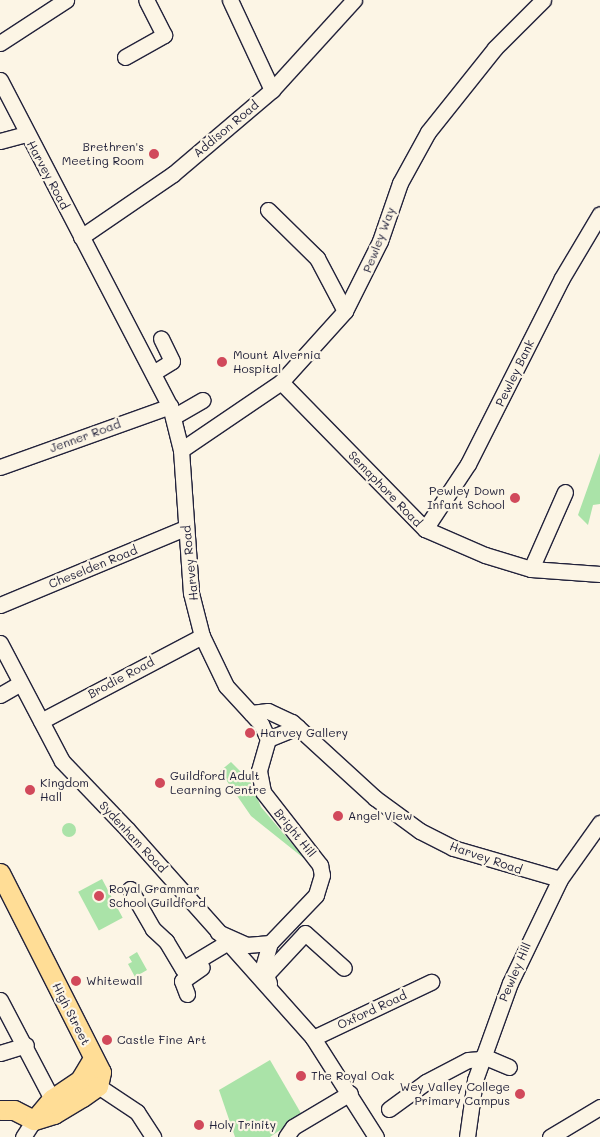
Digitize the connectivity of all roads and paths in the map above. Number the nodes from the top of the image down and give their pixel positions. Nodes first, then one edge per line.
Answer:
1 (66, 0) edge
2 (146, 0) edge
3 (230, 0) edge
4 (354, 0) edge
5 (542, 0) edge
6 (0, 43) edge
7 (125, 57) dead end
8 (0, 80) edge
9 (272, 90) junction
10 (26, 134) junction
11 (0, 141) edge
12 (268, 210) dead end
13 (600, 214) edge
14 (81, 237) junction
15 (345, 311) junction
16 (161, 338) dead end
17 (153, 373) junction
18 (280, 382) junction
19 (202, 400) dead end
20 (172, 411) junction
21 (181, 450) junction
22 (0, 467) edge
23 (565, 492) dead end
24 (185, 528) junction
25 (425, 529) junction
26 (531, 569) junction
27 (600, 574) edge
28 (0, 605) edge
29 (202, 636) junction
30 (0, 643) edge
31 (19, 684) junction
32 (0, 695) edge
33 (251, 713) junction
34 (42, 721) junction
35 (298, 727) junction
36 (268, 738) junction
37 (600, 823) edge
38 (0, 873) edge
39 (560, 879) junction
40 (130, 889) dead end
41 (226, 940) junction
42 (270, 943) junction
43 (344, 968) dead end
44 (269, 982) junction
45 (431, 982) dead end
46 (187, 994) dead end
47 (0, 1000) edge
48 (313, 1038) junction
49 (26, 1045) junction
50 (0, 1053) edge
51 (482, 1057) junction
52 (93, 1058) junction
53 (509, 1067) dead end
54 (98, 1086) junction
55 (350, 1093) junction
56 (52, 1099) junction
57 (600, 1107) edge
58 (389, 1109) dead end
59 (0, 1110) edge
60 (34, 1120) junction
61 (23, 1137) edge
62 (153, 1137) edge
63 (286, 1137) edge
64 (376, 1137) edge
65 (467, 1137) edge
66 (550, 1137) edge

1 - 6 street
2 - 7 street
3 - 9 street
4 - 9 street, Addison Road
5 - 15 street, Pewley Way
8 - 10 street, Harvey Road
9 - 14 street, Addison Road
10 - 11 street
10 - 14 street, Harvey Road
12 - 15 street
13 - 25 street, Pewley Bank
14 - 17 street, Harvey Road
15 - 18 street, Pewley Way
16 - 17 street
17 - 20 street, Harvey Road
18 - 21 street, Pewley Way
18 - 25 street, Semaphore Road
19 - 20 street, Jenner Road
20 - 21 street, Harvey Road
20 - 22 street, Jenner Road
21 - 24 street, Harvey Road
23 - 26 street
24 - 28 street, Cheselden Road
24 - 29 street, Harvey Road
25 - 26 street, Semaphore Road
26 - 27 street, Semaphore Road
29 - 33 street, Harvey Road
29 - 34 street, Brodie Road
30 - 31 street, Sydenham Road
31 - 32 street
31 - 34 street, Sydenham Road
33 - 35 street, Harvey Road
33 - 36 street
34 - 41 street, Sydenham Road
35 - 36 street
35 - 39 street, Harvey Road
36 - 42 street, Bright Hill
37 - 39 street, Pewley Hill
38 - 52 main road, High Street
39 - 51 street, Pewley Hill
40 - 41 street
41 - 42 street
41 - 44 street, Sydenham Road
41 - 46 street
42 - 44 street
43 - 44 street
44 - 48 street, Sydenham Road
45 - 48 street, Oxford Road
47 - 49 street
48 - 55 street, Sydenham Road
49 - 50 street
49 - 56 street
51 - 53 street
51 - 58 street
51 - 65 street, Pewley Hill
52 - 54 main road, High Street
52 - 56 main road
54 - 60 main road
54 - 62 street
55 - 63 street
55 - 64 street, Sydenham Road
56 - 60 main road
57 - 66 street
59 - 60 main road
60 - 61 street

